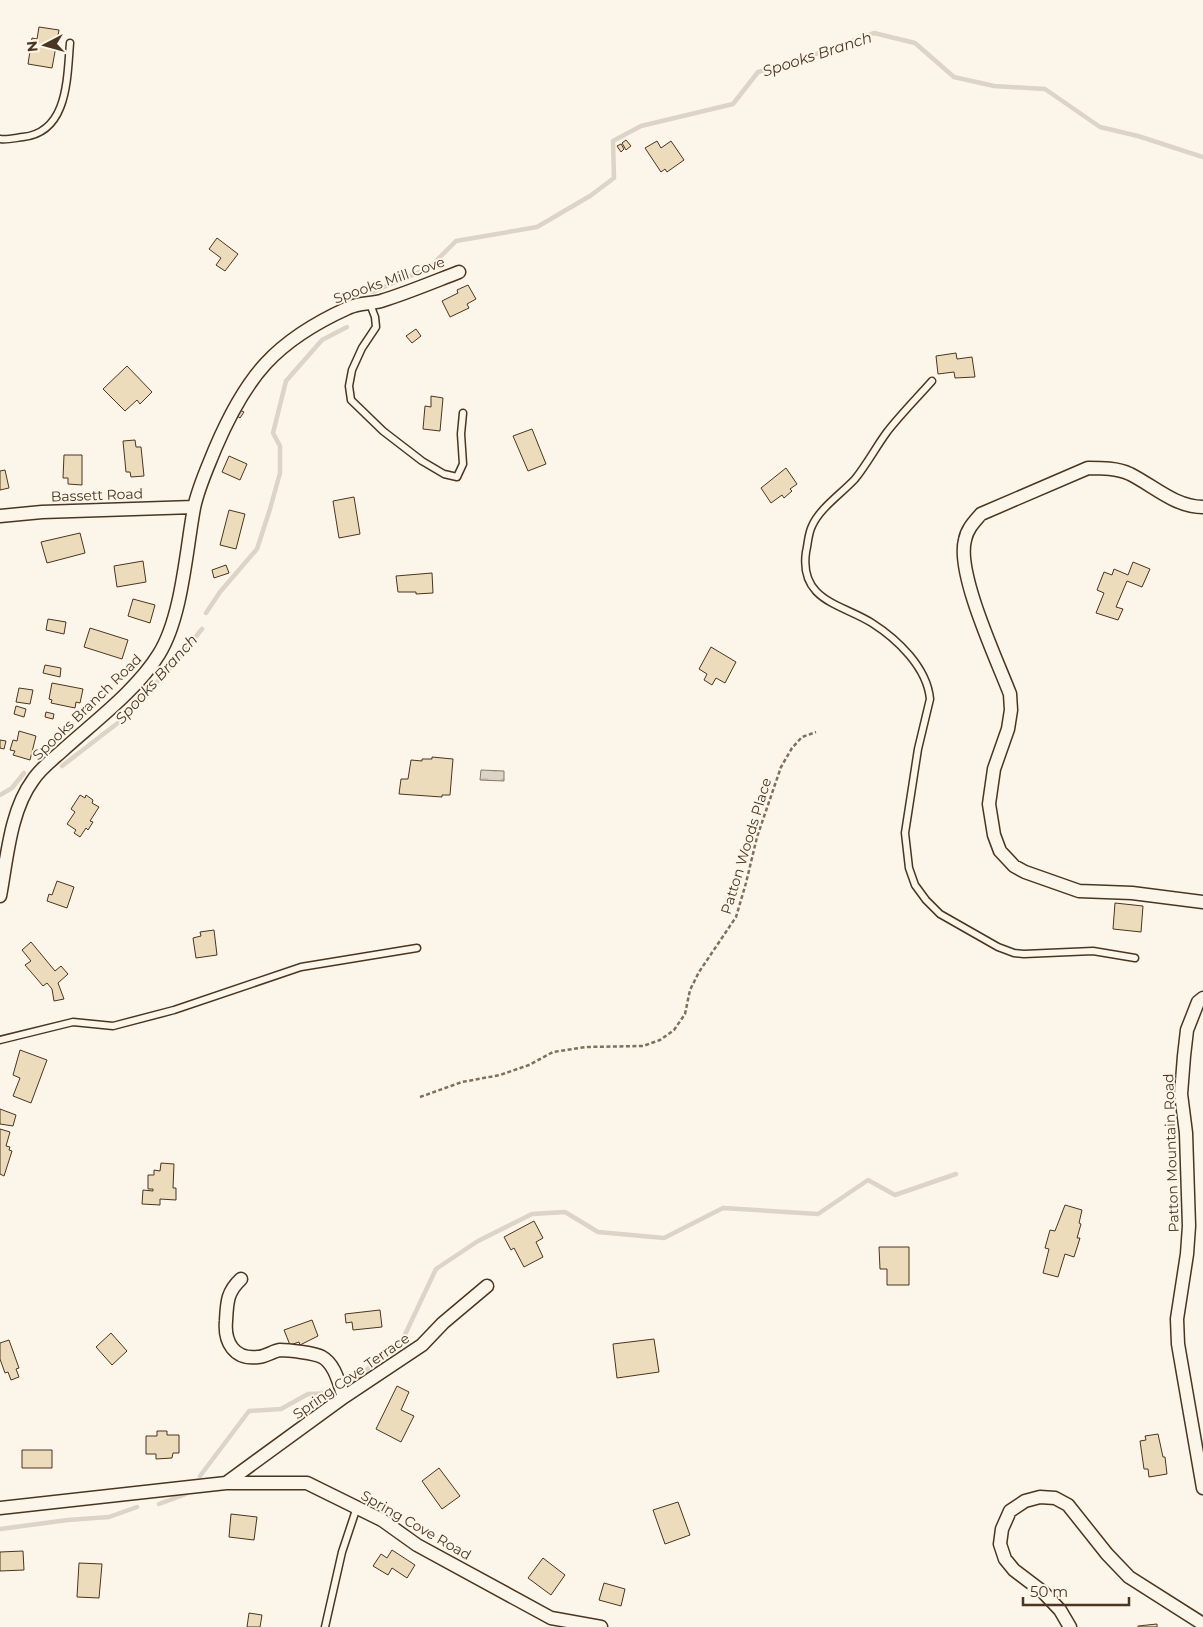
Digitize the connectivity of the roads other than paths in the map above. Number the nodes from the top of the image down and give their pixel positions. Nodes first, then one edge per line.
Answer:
1 (70, 43) dead end
2 (0, 138) edge
3 (459, 272) dead end
4 (370, 304) junction
5 (932, 381) dead end
6 (463, 414) dead end
7 (194, 507) junction
8 (1203, 508) edge
9 (0, 516) edge
10 (0, 896) edge
11 (1203, 902) edge
12 (417, 948) dead end
13 (1135, 958) dead end
14 (1203, 998) edge
15 (0, 1040) edge
16 (241, 1279) dead end
17 (487, 1286) dead end
18 (344, 1397) junction
19 (226, 1483) junction
20 (1203, 1488) edge
21 (356, 1507) junction
22 (0, 1508) edge
23 (552, 1623) edge
24 (1203, 1624) edge
25 (325, 1627) edge
26 (601, 1627) edge
27 (1070, 1627) edge

1 - 2 lane
3 - 4 street, Spooks Mill Cove
4 - 6 lane
4 - 7 street, Spooks Mill Cove
5 - 13 lane
7 - 9 street, Bassett Road
7 - 10 street, Spooks Branch Road
8 - 11 street
12 - 15 lane
14 - 20 street, Patton Mountain Road
16 - 18 street
17 - 18 street, Spring Cove Terrace
18 - 19 street, Spring Cove Terrace
19 - 21 street, Spring Cove Road
19 - 22 street, Spring Cove Road
21 - 23 street, Spring Cove Road
21 - 25 lane
23 - 26 street, Spring Cove Road
24 - 27 street

